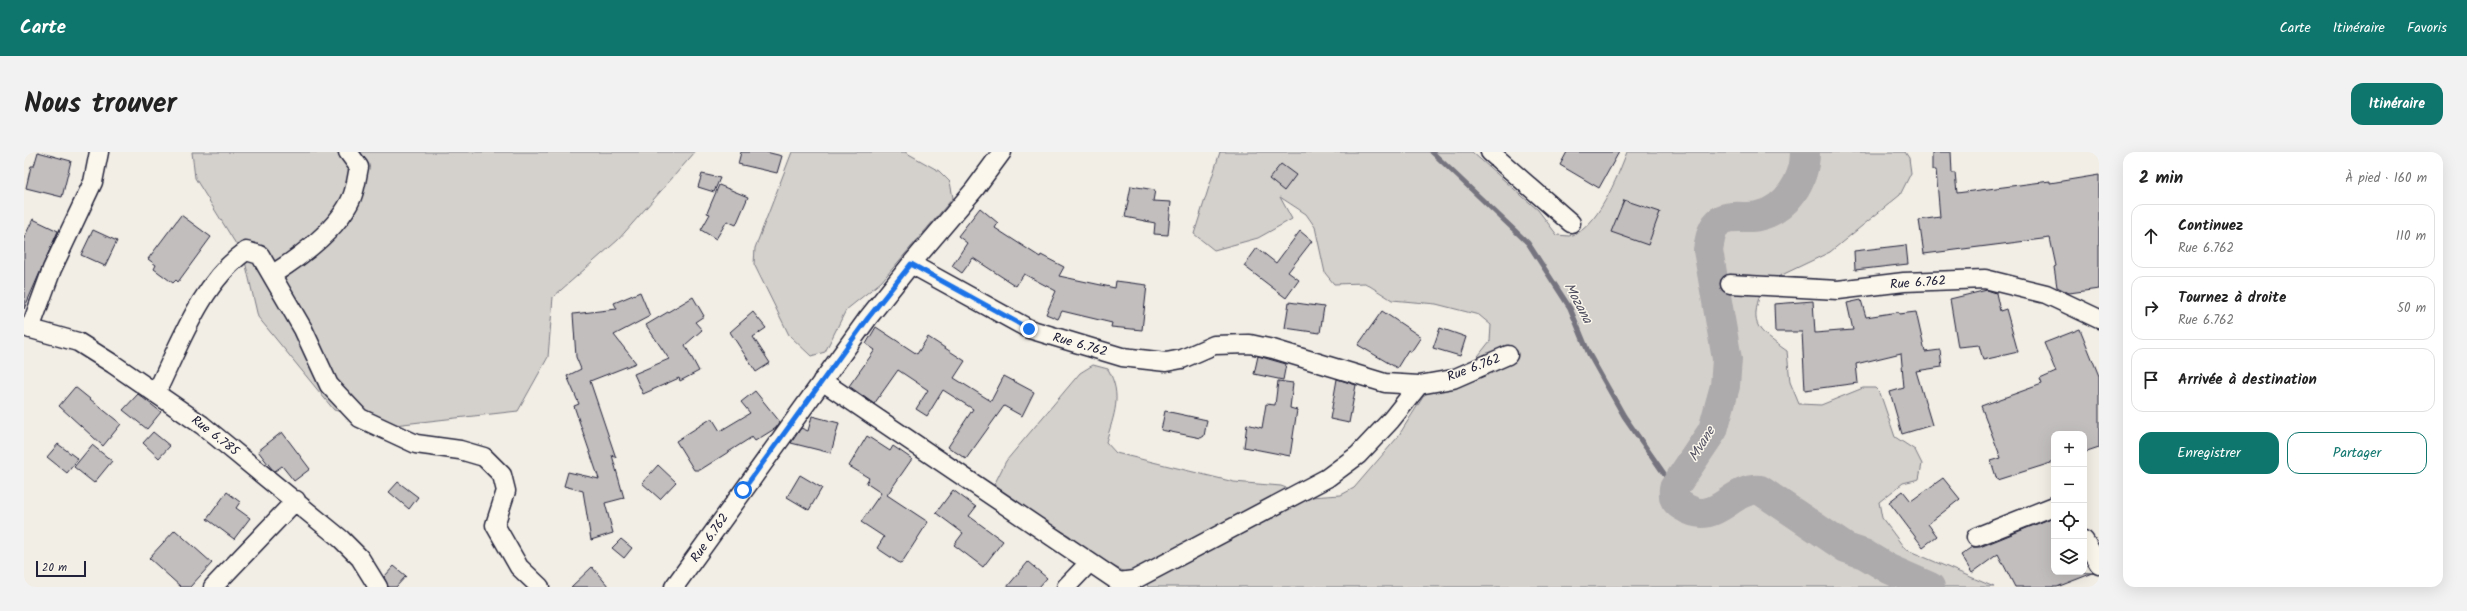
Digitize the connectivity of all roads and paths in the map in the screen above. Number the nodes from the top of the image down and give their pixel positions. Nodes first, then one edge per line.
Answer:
1 (99, 152) edge
2 (348, 152) edge
3 (1002, 152) edge
4 (1490, 152) edge
5 (1571, 223) dead end
6 (911, 264) junction
7 (273, 274) junction
8 (1730, 284) dead end
9 (2099, 319) edge
10 (27, 328) edge
11 (1508, 355) dead end
12 (822, 381) junction
13 (1419, 385) junction
14 (156, 393) junction
15 (296, 500) junction
16 (2051, 507) edge
17 (1976, 537) dead end
18 (2087, 545) edge
19 (1089, 563) junction
20 (2099, 564) edge
21 (213, 587) edge
22 (378, 587) edge
23 (540, 587) edge
24 (674, 587) edge
25 (1066, 587) edge

1 - 10 street
2 - 7 street
3 - 6 street
4 - 5 street
6 - 12 street, Rue 6.762
6 - 13 street, Rue 6.762
7 - 14 street
7 - 23 street
8 - 9 street, Rue 6.762
10 - 14 street, Rue 6.785
11 - 13 street, Rue 6.762
12 - 19 street
12 - 24 street, Rue 6.762
13 - 19 street
14 - 15 street, Rue 6.785
15 - 21 street
15 - 22 street, Rue 6.785
16 - 17 street
18 - 20 street
19 - 25 street

